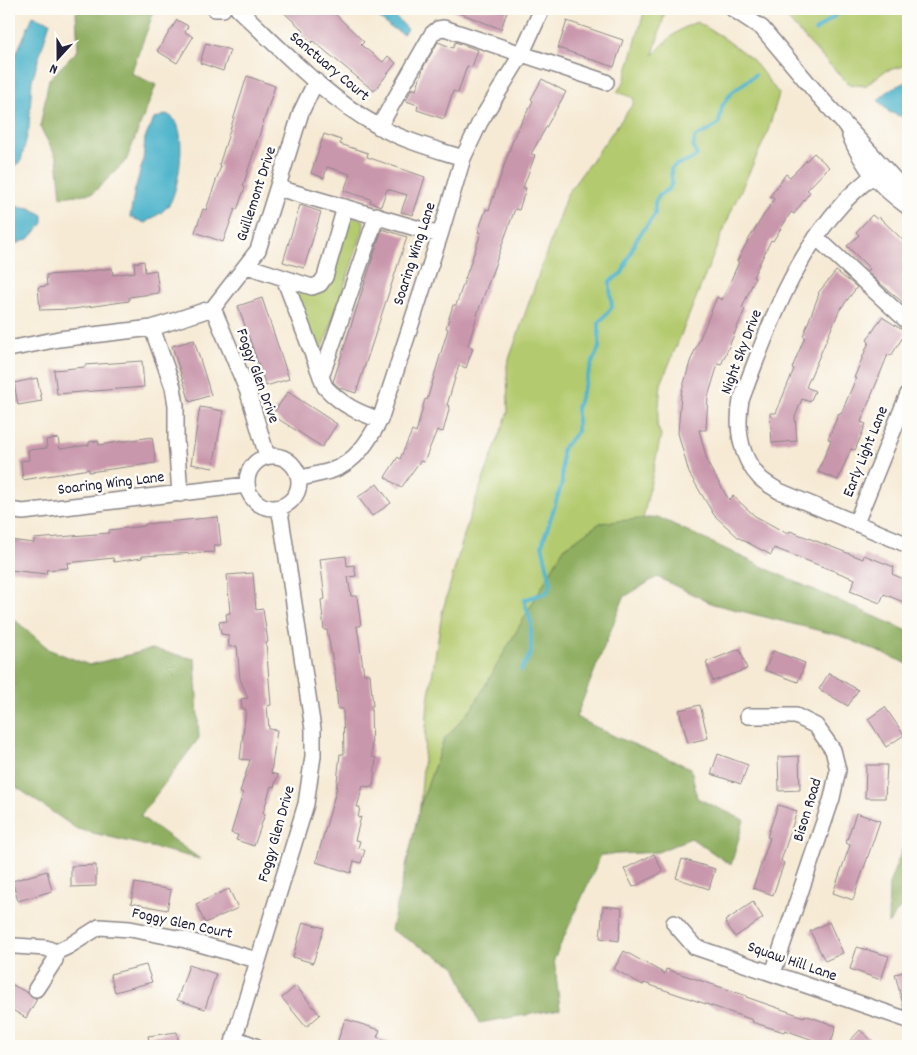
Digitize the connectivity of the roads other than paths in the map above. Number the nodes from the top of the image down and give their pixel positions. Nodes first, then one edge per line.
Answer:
1 (215, 9) edge
2 (223, 9) edge
3 (238, 9) edge
4 (542, 9) edge
5 (733, 9) edge
6 (521, 55) junction
7 (316, 81) junction
8 (606, 82) dead end
9 (379, 127) junction
10 (463, 158) junction
11 (878, 171) junction
12 (278, 188) junction
13 (908, 194) edge
14 (345, 207) junction
15 (908, 207) edge
16 (377, 215) junction
17 (440, 235) junction
18 (816, 237) junction
19 (247, 266) junction
20 (284, 278) junction
21 (213, 308) junction
22 (908, 322) edge
23 (152, 328) junction
24 (9, 349) edge
25 (321, 377) junction
26 (908, 394) edge
27 (380, 420) junction
28 (267, 456) junction
29 (299, 479) junction
30 (246, 485) junction
31 (180, 494) junction
32 (278, 508) junction
33 (9, 510) edge
34 (856, 523) junction
35 (908, 545) edge
36 (748, 716) dead end
37 (674, 923) dead end
38 (15, 946) dead end
39 (56, 952) junction
40 (257, 960) junction
41 (773, 973) junction
42 (36, 989) dead end
43 (908, 1020) edge
44 (233, 1042) edge
45 (255, 1046) edge

1 - 2 street
3 - 7 street, Sanctuary Court
4 - 6 street, Soaring Wing Lane
5 - 11 street
6 - 8 street
6 - 9 street
6 - 10 street, Soaring Wing Lane
7 - 9 street, Sanctuary Court
7 - 12 street, Guillemont Drive
9 - 10 street, Sanctuary Court
10 - 17 street, Soaring Wing Lane
11 - 13 street
11 - 15 street
11 - 18 street, Night Sky Drive
12 - 14 street
12 - 19 street, Guillemont Drive
14 - 16 street
14 - 20 street
16 - 17 street
16 - 25 street
17 - 27 street, Soaring Wing Lane
18 - 22 street
18 - 34 street, Night Sky Drive
19 - 20 street
19 - 21 street, Guillemont Drive
20 - 25 street
21 - 23 street
21 - 28 street, Foggy Glen Drive
23 - 24 street
23 - 31 street
25 - 27 street
26 - 34 street, Early Light Lane
27 - 29 street, Soaring Wing Lane
28 - 29 street
28 - 30 street
29 - 32 street
30 - 31 street, Soaring Wing Lane
30 - 32 street
31 - 33 street, Soaring Wing Lane
32 - 40 street, Foggy Glen Drive
34 - 35 street, Night Sky Drive
36 - 41 street, Bison Road
37 - 41 street, Squaw Hill Lane
38 - 39 street
39 - 40 street, Foggy Glen Court
39 - 42 street
40 - 44 street, Foggy Glen Drive
41 - 43 street, Squaw Hill Lane
44 - 45 street

